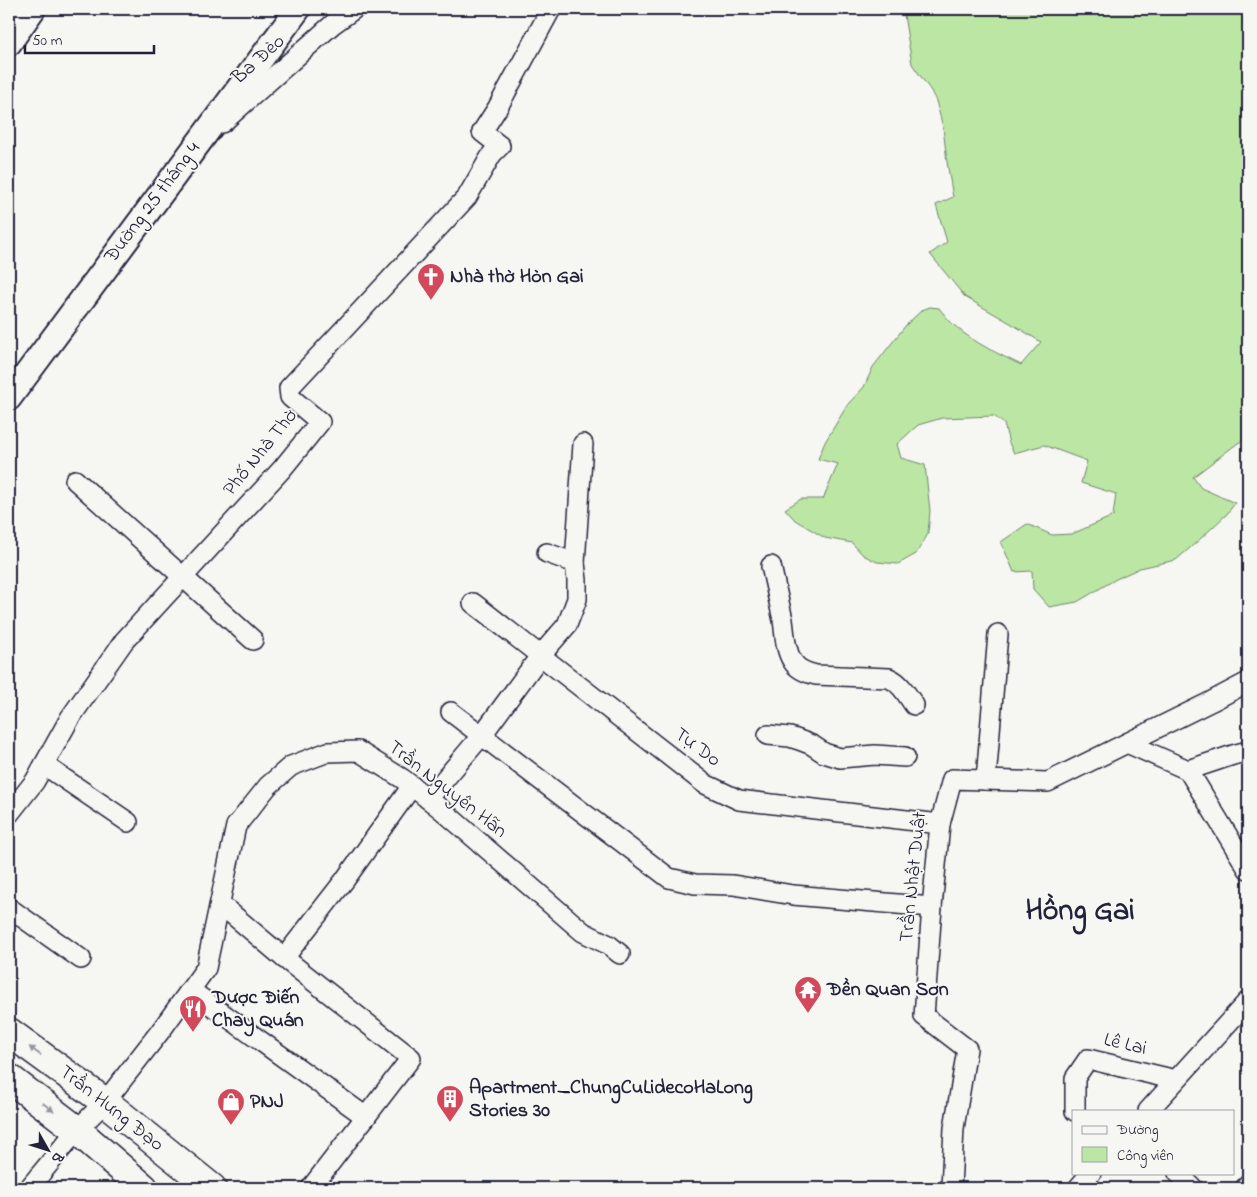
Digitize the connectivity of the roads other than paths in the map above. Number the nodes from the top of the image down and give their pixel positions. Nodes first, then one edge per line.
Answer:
1 (298, 9) edge
2 (354, 9) edge
3 (551, 9) edge
4 (26, 12) edge
5 (9, 43) edge
6 (195, 147) junction
7 (9, 398) edge
8 (583, 444) dead end
9 (75, 480) dead end
10 (547, 553) dead end
11 (575, 564) junction
12 (771, 566) dead end
13 (183, 577) junction
14 (473, 603) dead end
15 (998, 634) dead end
16 (253, 640) dead end
17 (540, 656) junction
18 (1248, 682) edge
19 (914, 706) dead end
20 (451, 712) dead end
21 (482, 735) junction
22 (768, 735) dead end
23 (1127, 743) junction
24 (1248, 751) edge
25 (905, 757) dead end
26 (44, 765) junction
27 (1188, 770) junction
28 (986, 780) junction
29 (412, 786) junction
30 (428, 799) junction
31 (9, 814) edge
32 (128, 822) dead end
33 (940, 824) junction
34 (1248, 869) edge
35 (220, 904) junction
36 (932, 906) junction
37 (9, 908) edge
38 (620, 954) dead end
39 (284, 958) junction
40 (81, 959) dead end
41 (190, 990) junction
42 (1248, 1001) edge
43 (9, 1032) edge
44 (9, 1078) edge
45 (1176, 1080) junction
46 (105, 1102) junction
47 (1075, 1110) edge
48 (1149, 1110) edge
49 (366, 1117) junction
50 (77, 1130) junction
51 (1074, 1174) edge
52 (1091, 1174) edge
53 (1179, 1174) edge
54 (1248, 1184) edge
55 (28, 1188) edge
56 (144, 1188) edge
57 (212, 1188) edge
58 (311, 1188) edge
59 (951, 1188) edge
60 (1074, 1188) edge
61 (1078, 1188) edge
62 (1193, 1188) edge
63 (1245, 1188) edge

1 - 6 street, Đường 25 tháng 4
2 - 6 street, Ba Đèo
3 - 13 street, Phố Nhà Thờ
4 - 5 street
6 - 7 street, Đường 25 tháng 4
8 - 11 street
9 - 13 street
10 - 11 street
11 - 17 street
12 - 19 street
13 - 16 street
13 - 26 street, Phố Nhà Thờ
14 - 17 street, Tự Do
15 - 28 street
17 - 21 street
17 - 33 street, Tự Do
18 - 23 street, Trần Nhật Duật
20 - 21 street
21 - 30 street
21 - 36 street
22 - 25 street
23 - 27 street
23 - 28 street, Trần Nhật Duật
24 - 27 street
26 - 31 street, Phố Nhà Thờ
26 - 32 street
27 - 34 street
28 - 33 street, Trần Nhật Duật
29 - 30 street, Trần Nguyên Hãn
29 - 35 street, Trần Nguyên Hãn
29 - 39 street
30 - 38 street, Trần Nguyên Hãn
33 - 36 street, Trần Nhật Duật
35 - 39 street
35 - 41 street, Trần Nguyên Hãn
36 - 59 street, Trần Nhật Duật
37 - 40 street
39 - 49 street
41 - 46 street, Trần Nguyên Hãn
41 - 49 street
42 - 45 street
46 -> 43 main road, Trần Hưng Đạo
44 -> 50 main road, Trần Hưng Đạo
45 - 47 street, Lê Lai
45 - 48 street
46 - 50 street, Trần Nguyên Hãn
46 - 57 main road, Trần Hưng Đạo
49 - 58 street
50 - 55 street, Trần Nguyên Hãn
50 - 56 main road, Trần Hưng Đạo
51 - 60 street
52 - 61 street
53 - 62 street
54 - 63 street

